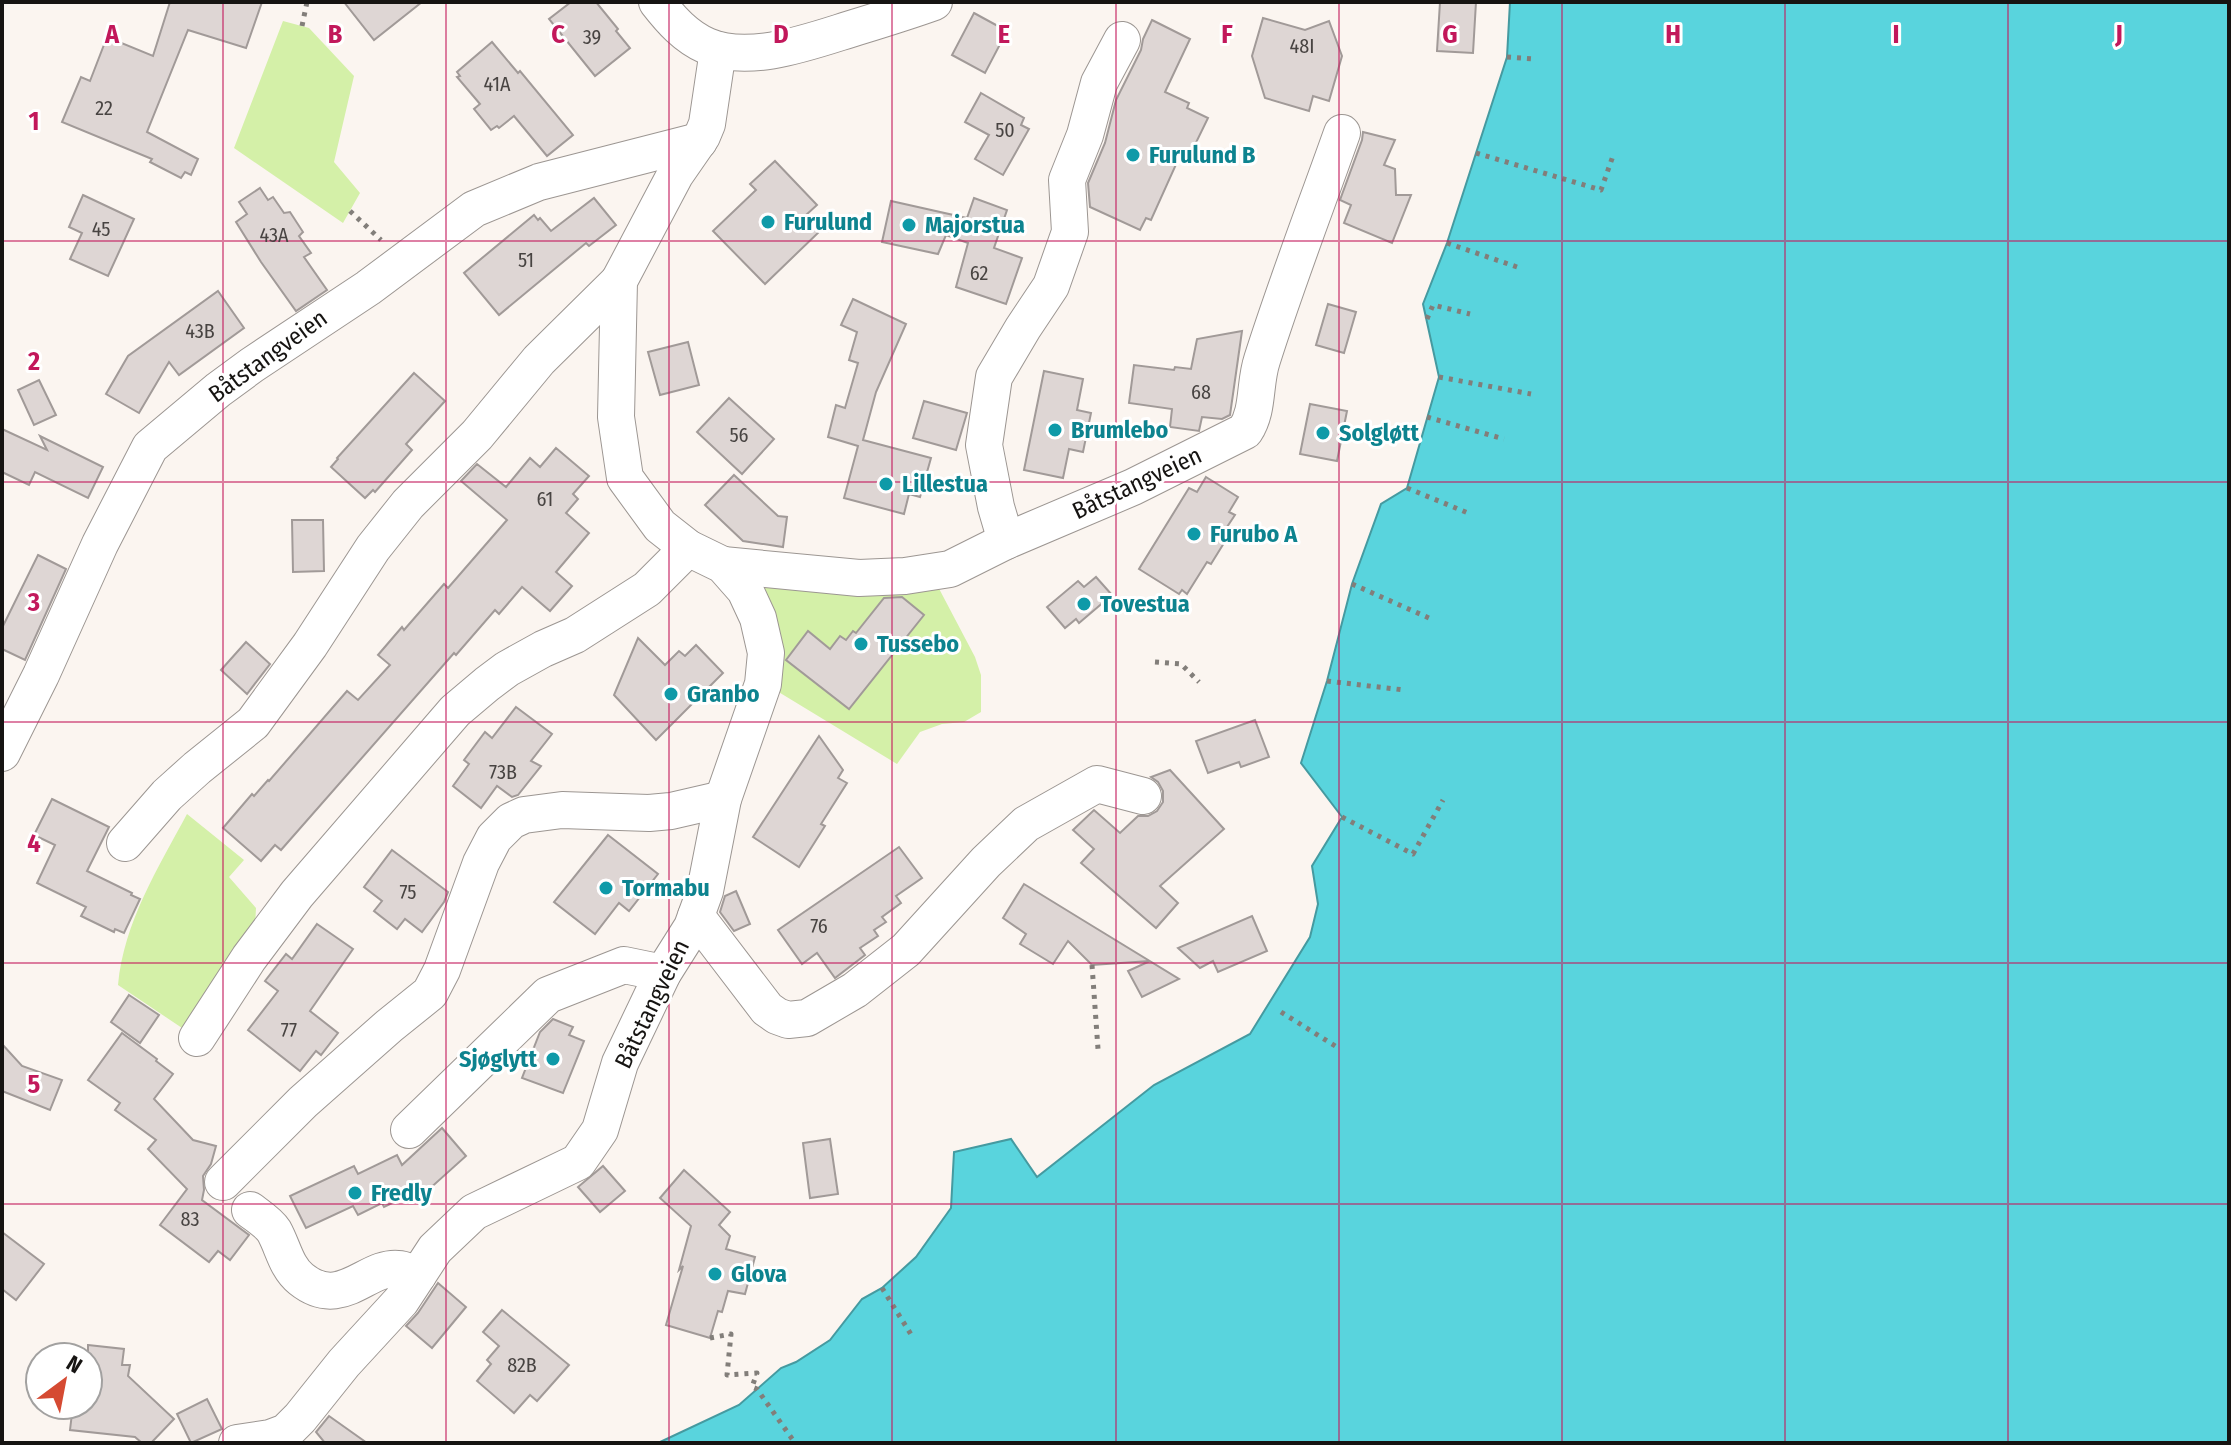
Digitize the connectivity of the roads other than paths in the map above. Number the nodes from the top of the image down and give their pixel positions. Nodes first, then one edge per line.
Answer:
1 (657, 2) edge
2 (934, 2) edge
3 (1122, 40) dead end
4 (718, 50) junction
5 (1342, 133) dead end
6 (699, 141) junction
7 (619, 281) junction
8 (1006, 541) junction
9 (688, 548) junction
10 (723, 565) junction
11 (2, 753) edge
12 (1143, 796) dead end
13 (723, 799) junction
14 (125, 843) dead end
15 (696, 916) junction
16 (663, 973) junction
17 (197, 1038) dead end
18 (409, 1130) dead end
19 (223, 1182) dead end
20 (250, 1210) dead end
21 (418, 1275) junction
22 (237, 1443) edge

1 - 4 street
2 - 4 street
3 - 8 street
4 - 6 street, Båtstangveien
5 - 8 street, Båtstangveien
6 - 7 street, Båtstangveien
6 - 11 street, Båtstangveien
7 - 9 street, Båtstangveien
7 - 14 street
8 - 10 street, Båtstangveien
9 - 10 street, Båtstangveien
9 - 17 street
10 - 13 street, Båtstangveien
12 - 15 street
13 - 15 street, Båtstangveien
13 - 19 street
15 - 16 street, Båtstangveien
16 - 18 street
16 - 21 street, Båtstangveien
20 - 21 street
21 - 22 street, Båtstangveien

